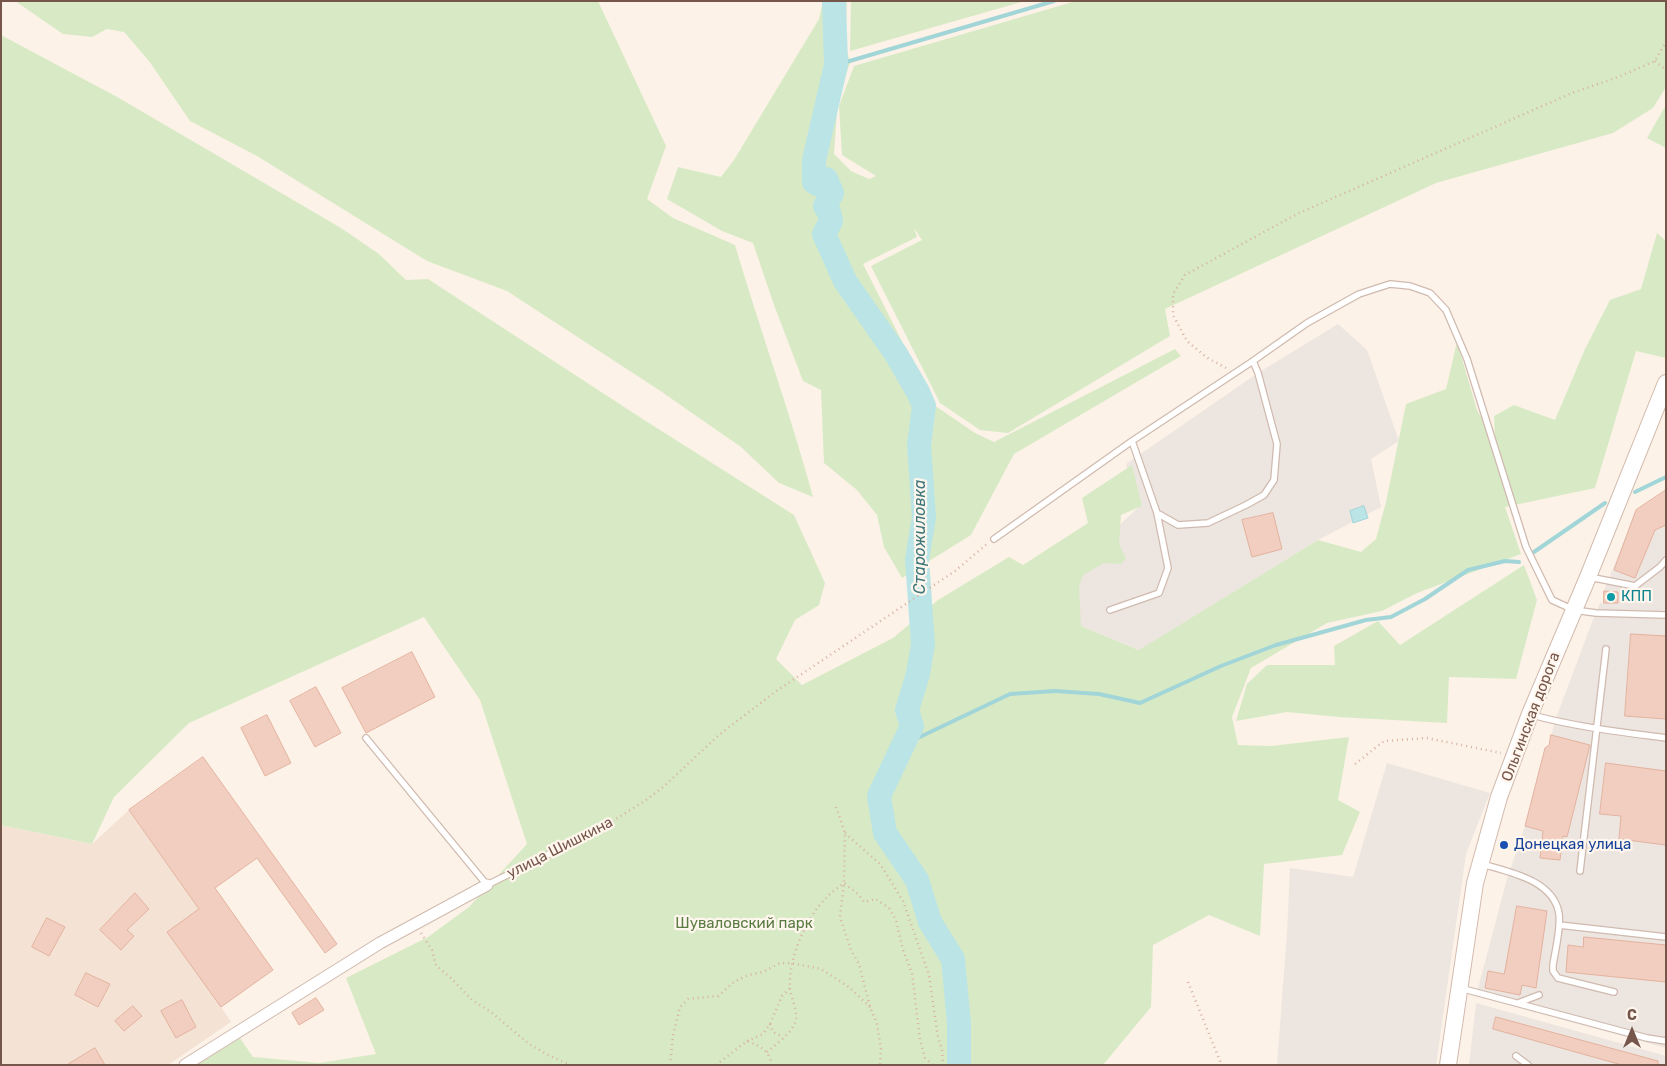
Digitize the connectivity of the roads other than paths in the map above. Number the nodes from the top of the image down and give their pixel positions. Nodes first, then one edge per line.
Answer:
1 (1253, 361) junction
2 (1666, 383) edge
3 (1132, 441) junction
4 (1157, 512) junction
5 (994, 539) road end
6 (1666, 560) edge
7 (1588, 577) junction
8 (1110, 610) dead end
9 (1574, 610) junction
10 (1666, 615) edge
11 (1606, 649) dead end
12 (1530, 714) junction
13 (1598, 728) junction
14 (366, 738) dead end
15 (1666, 738) edge
16 (600, 829) road end
17 (1480, 863) junction
18 (1580, 871) dead end
19 (487, 885) junction
20 (1559, 925) junction
21 (1666, 937) edge
22 (1458, 987) junction
23 (1614, 992) dead end
24 (1539, 995) dead end
25 (1518, 1003) junction
26 (1666, 1041) edge
27 (1516, 1056) dead end
28 (185, 1065) edge
29 (1448, 1065) edge
30 (1528, 1065) edge

1 - 3 lane
1 - 4 lane
1 - 9 lane
2 - 7 street, Ольгинская дорога
3 - 4 lane
3 - 5 lane
4 - 8 lane
6 - 7 lane
7 - 9 street, Ольгинская дорога
9 - 10 lane
9 - 12 street, Ольгинская дорога
11 - 13 lane
12 - 13 lane
12 - 17 street, Ольгинская дорога
13 - 15 lane
13 - 18 lane
14 - 19 lane
16 - 19 lane, улица Шишкина
17 - 20 lane
17 - 22 street, Ольгинская дорога
19 - 28 street, улица Шишкина
20 - 21 lane
20 - 23 lane
22 - 25 lane
22 - 29 street, Ольгинская дорога
24 - 25 lane
25 - 26 lane
27 - 30 lane

